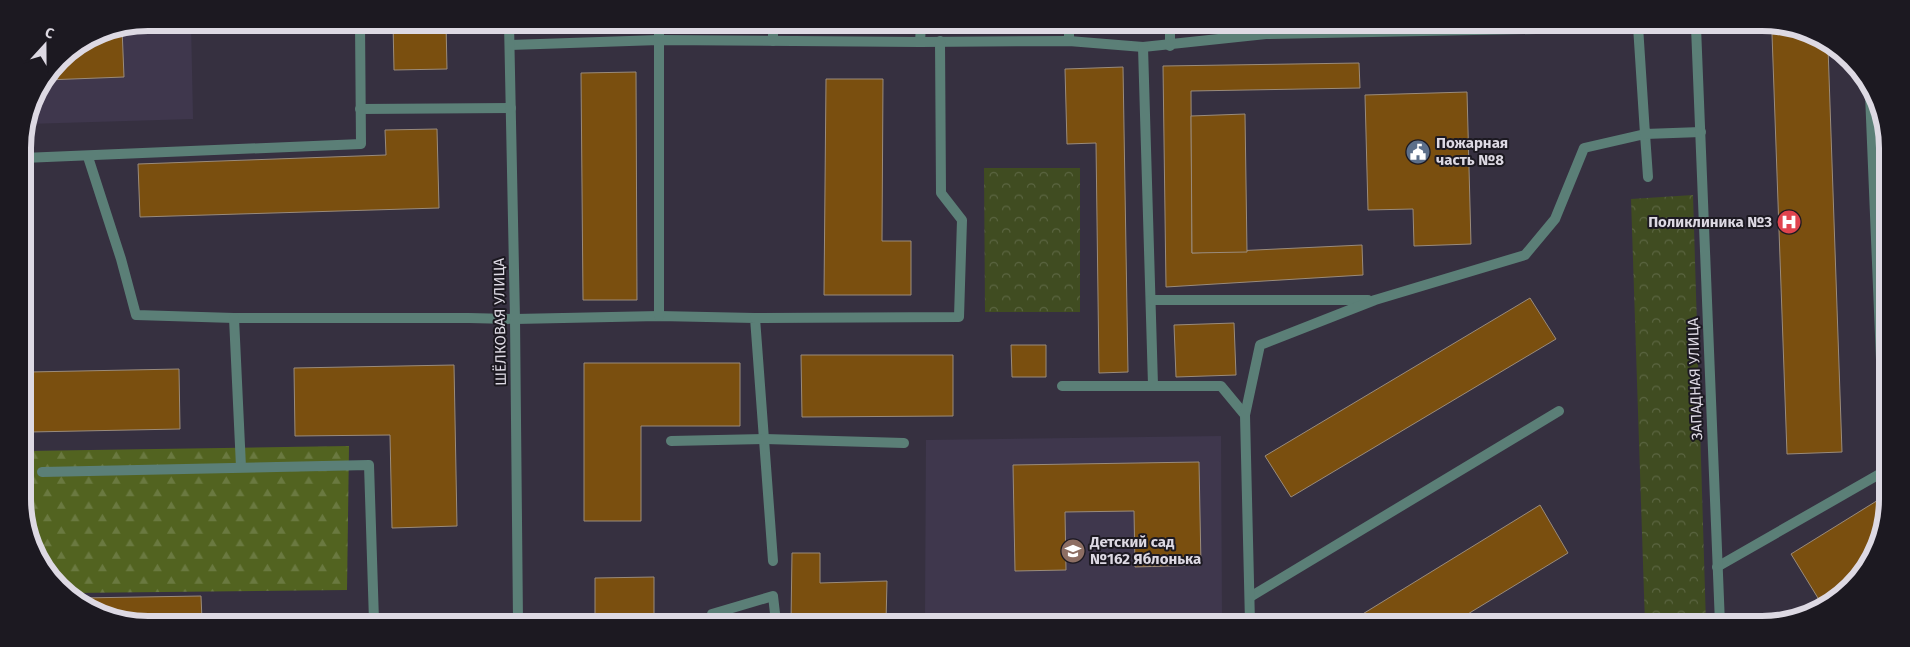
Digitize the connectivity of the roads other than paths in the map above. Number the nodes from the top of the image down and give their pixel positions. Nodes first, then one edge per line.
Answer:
1 (1069, 31) edge
2 (1170, 31) edge
3 (1258, 31) edge
4 (1638, 31) edge
5 (1696, 31) edge
6 (360, 32) edge
7 (509, 32) edge
8 (659, 32) edge
9 (772, 32) edge
10 (920, 32) edge
11 (659, 40) junction
12 (772, 40) junction
13 (940, 41) junction
14 (1069, 41) junction
15 (920, 42) junction
16 (510, 45) junction
17 (1170, 46) junction
18 (1143, 48) junction
19 (1870, 105) edge
20 (511, 108) junction
21 (360, 109) junction
22 (1701, 132) junction
23 (1646, 134) junction
24 (88, 157) junction
25 (32, 158) edge
26 (1648, 177) dead end
27 (1151, 300) junction
28 (1375, 300) junction
29 (1879, 311) edge
30 (659, 316) junction
31 (234, 318) junction
32 (755, 318) junction
33 (515, 319) junction
34 (1153, 385) junction
35 (1062, 386) dead end
36 (1559, 411) dead end
37 (1245, 415) junction
38 (765, 439) junction
39 (671, 440) dead end
40 (904, 442) dead end
41 (241, 467) junction
42 (42, 472) dead end
43 (1879, 474) edge
44 (773, 562) dead end
45 (1717, 567) junction
46 (1250, 597) junction
47 (1250, 615) edge
48 (1720, 615) edge
49 (374, 616) edge
50 (518, 616) edge
51 (712, 616) edge
52 (775, 616) edge

1 - 14 street
2 - 17 street
3 - 17 street
4 - 23 street
5 - 22 street, ЗАПАДНАЯ УЛИЦА
6 - 21 street
7 - 16 street, ШЁЛКОВАЯ УЛИЦА
8 - 11 street
9 - 12 street
10 - 15 street
11 - 12 street
11 - 16 street
11 - 30 street
12 - 15 street
13 - 14 street
13 - 15 street
13 - 32 street
14 - 18 street
16 - 20 street, ШЁЛКОВАЯ УЛИЦА
17 - 18 street
18 - 27 street
19 - 29 street
20 - 21 street
20 - 33 street, ШЁЛКОВАЯ УЛИЦА
21 - 24 street
22 - 23 street
22 - 45 street, ЗАПАДНАЯ УЛИЦА
23 - 26 street
23 - 28 street
24 - 25 street
24 - 31 street
27 - 28 street
27 - 34 street
28 - 37 street
30 - 32 street
30 - 33 street
31 - 33 street
31 - 41 street
32 - 38 street
33 - 50 street, ШЁЛКОВАЯ УЛИЦА
34 - 35 street
34 - 37 street
36 - 46 street
37 - 46 street
38 - 39 street
38 - 40 street
38 - 44 street
41 - 42 street
41 - 49 street
43 - 45 street
45 - 48 street, ЗАПАДНАЯ УЛИЦА
46 - 47 street
51 - 52 street

